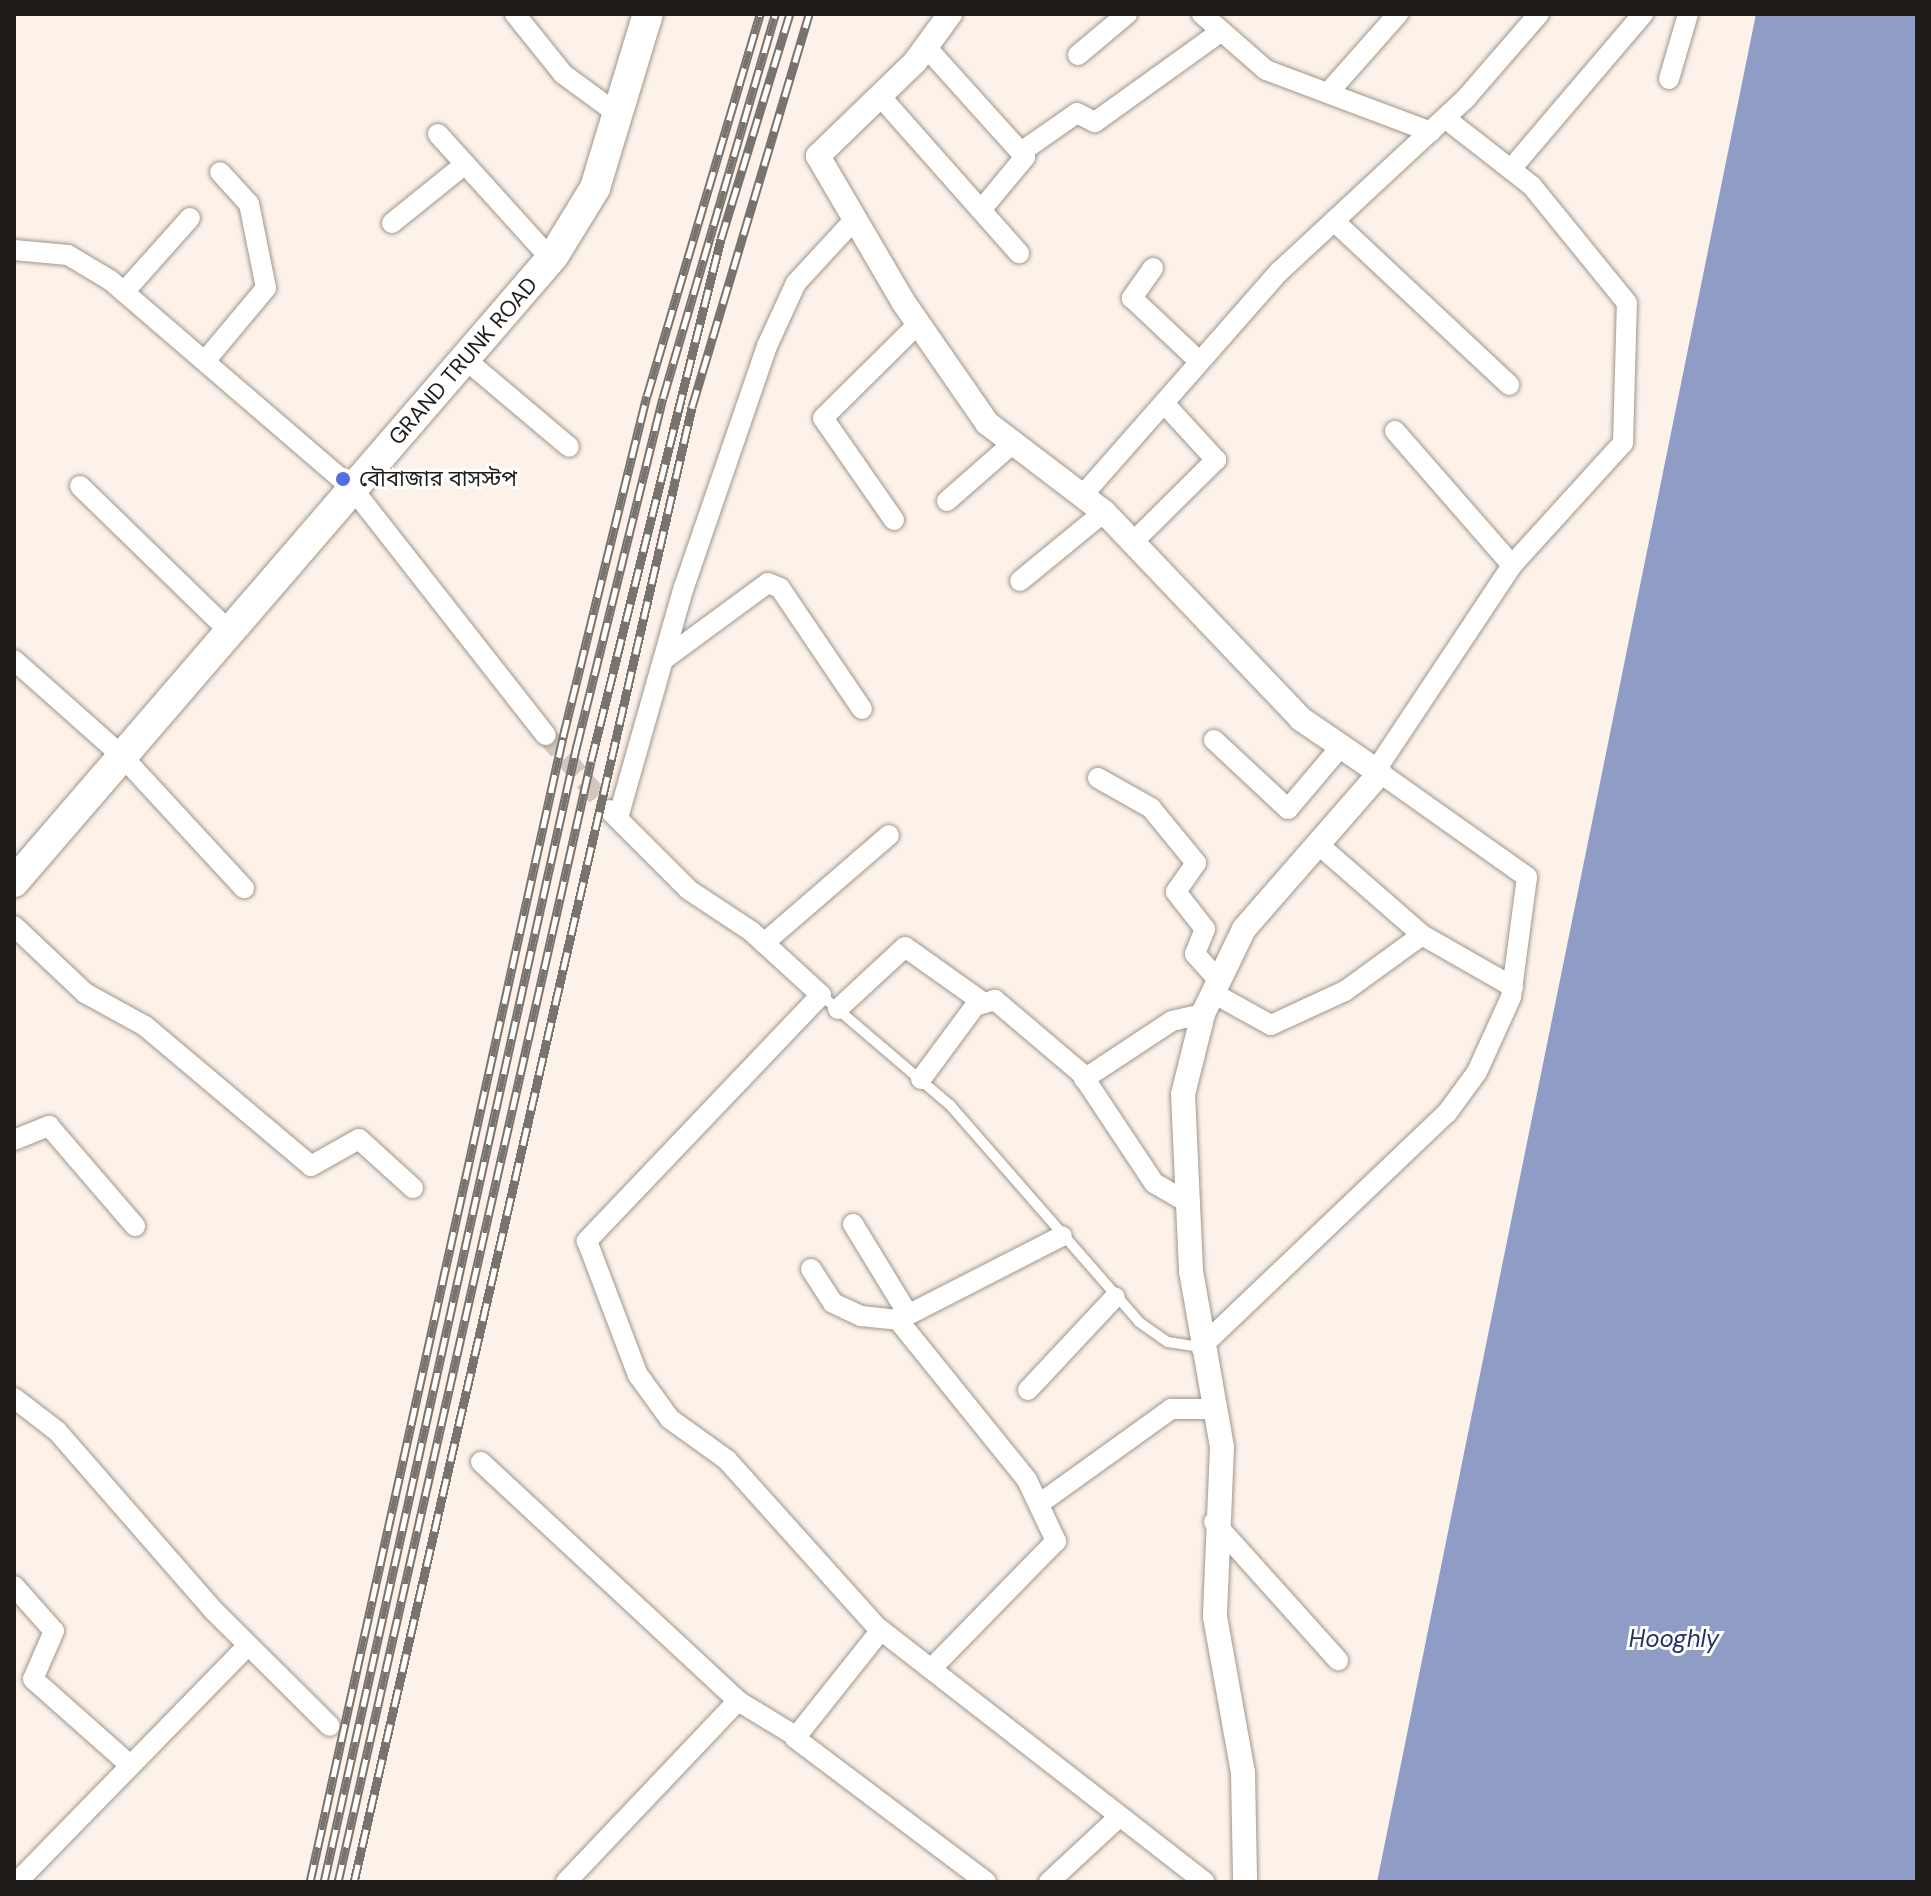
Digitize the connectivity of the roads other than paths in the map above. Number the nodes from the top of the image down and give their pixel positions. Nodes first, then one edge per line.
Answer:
1 (515, 14) edge
2 (648, 14) edge
3 (950, 14) edge
4 (1127, 14) edge
5 (1202, 14) edge
6 (1398, 14) edge
7 (1539, 14) edge
8 (1643, 14) edge
9 (1688, 14) edge
10 (1219, 33) junction
11 (926, 47) junction
12 (1078, 55) dead end
13 (1669, 79) dead end
14 (1328, 93) junction
15 (880, 96) junction
16 (619, 115) junction
17 (1438, 125) junction
18 (438, 134) dead end
19 (1021, 152) junction
20 (465, 164) junction
21 (1511, 169) junction
22 (220, 172) dead end
23 (981, 210) junction
24 (190, 218) dead end
25 (855, 219) junction
26 (1334, 221) junction
27 (392, 223) dead end
28 (14, 250) edge
29 (1019, 253) dead end
30 (551, 259) junction
31 (1153, 268) dead end
32 (124, 292) junction
33 (918, 324) junction
34 (465, 359) junction
35 (205, 361) junction
36 (1200, 362) junction
37 (1509, 385) dead end
38 (1164, 403) junction
39 (1395, 431) dead end
40 (1013, 443) junction
41 (569, 447) dead end
42 (80, 486) dead end
43 (352, 488) junction
44 (1082, 496) junction
45 (947, 501) dead end
46 (1104, 512) junction
47 (894, 520) dead end
48 (1133, 542) junction
49 (1512, 565) junction
50 (1020, 581) dead end
51 (229, 631) junction
52 (14, 660) edge
53 (663, 660) junction
54 (862, 709) dead end
55 (546, 735) tunnel mouth
56 (1214, 740) dead end
57 (1342, 745) junction
58 (122, 756) junction
59 (1379, 770) junction
60 (1098, 778) dead end
61 (889, 835) dead end
62 (1319, 845) junction
63 (14, 882) edge
64 (244, 888) dead end
65 (14, 926) edge
66 (1422, 935) junction
67 (764, 943) junction
68 (1513, 987) junction
69 (821, 995) junction
70 (1212, 996) junction
71 (981, 1001) junction
72 (838, 1009) junction
73 (921, 1079) junction
74 (1084, 1079) junction
75 (14, 1140) edge
76 (413, 1188) dead end
77 (1187, 1202) junction
78 (853, 1224) dead end
79 (135, 1226) dead end
80 (1062, 1236) junction
81 (811, 1269) dead end
82 (1115, 1297) junction
83 (903, 1317) junction
84 (1201, 1347) junction
85 (1028, 1390) dead end
86 (14, 1398) edge
87 (1214, 1409) junction
88 (481, 1462) dead end
89 (1039, 1504) junction
90 (1214, 1522) junction
91 (14, 1586) edge
92 (881, 1630) junction
93 (247, 1646) junction
94 (1338, 1660) dead end
95 (931, 1669) junction
96 (22, 1677) edge
97 (738, 1701) junction
98 (330, 1726) dead end
99 (794, 1735) junction
100 (130, 1765) junction
101 (1119, 1817) junction
102 (17, 1882) edge
103 (566, 1882) edge
104 (986, 1882) edge
105 (1049, 1882) edge
106 (1204, 1882) edge
107 (1245, 1882) edge

1 - 16 street
2 - 16 main road, GRAND TRUNK ROAD
3 - 11 street
4 - 12 street
5 - 10 street
6 - 14 street
7 - 17 street
8 - 21 street
9 - 13 street
10 - 14 street
10 - 19 street
11 - 15 street
11 - 19 street
14 - 17 street
15 - 23 street
15 - 25 street
16 - 30 main road, GRAND TRUNK ROAD
17 - 21 street
17 - 26 street
18 - 20 street
19 - 23 street
20 - 27 street
20 - 30 street
21 - 49 street
22 - 35 street
23 - 29 street
24 - 32 street
25 - 33 street
25 - 53 street
26 - 36 street
26 - 37 street
28 - 32 street
30 - 34 main road, GRAND TRUNK ROAD
31 - 36 street
32 - 35 street
33 - 40 street
33 - 47 street
34 - 41 street
34 - 43 main road, GRAND TRUNK ROAD
35 - 43 street
36 - 38 street
38 - 44 street
38 - 48 street
39 - 49 street
40 - 44 street
40 - 45 street
42 - 51 street
43 - 51 main road, GRAND TRUNK ROAD
43 - 55 street
44 - 46 street
46 - 48 street
46 - 50 street
48 - 57 street
49 - 59 street
51 - 58 main road, GRAND TRUNK ROAD
52 - 58 street
53 - 54 street
53 - 67 street
56 - 57 street
57 - 59 street
58 - 63 main road, GRAND TRUNK ROAD
58 - 64 street
59 - 62 street
59 - 68 street
60 - 70 street
61 - 67 street
62 - 66 street
62 - 70 street
65 - 76 street
66 - 68 street
66 - 70 street
67 - 69 street
68 - 84 street
69 - 72 lane
69 - 92 street
70 - 74 street
70 - 77 street
71 - 72 street
71 - 73 street
71 - 74 street
72 - 73 lane
73 - 80 lane
74 - 77 street
75 - 79 street
77 - 84 street
78 - 83 street
80 - 82 lane
80 - 83 street
81 - 83 street
82 - 84 lane
82 - 85 street
83 - 89 street
84 - 87 street
86 - 93 street
87 - 89 street
87 - 90 street
88 - 97 street
89 - 95 street
90 - 94 street
90 - 107 street
91 - 96 street
92 - 95 street
92 - 99 street
93 - 98 street
93 - 100 street
95 - 101 street
96 - 100 street
97 - 99 street
97 - 103 street
99 - 104 street
100 - 102 street
101 - 105 street
101 - 106 street

